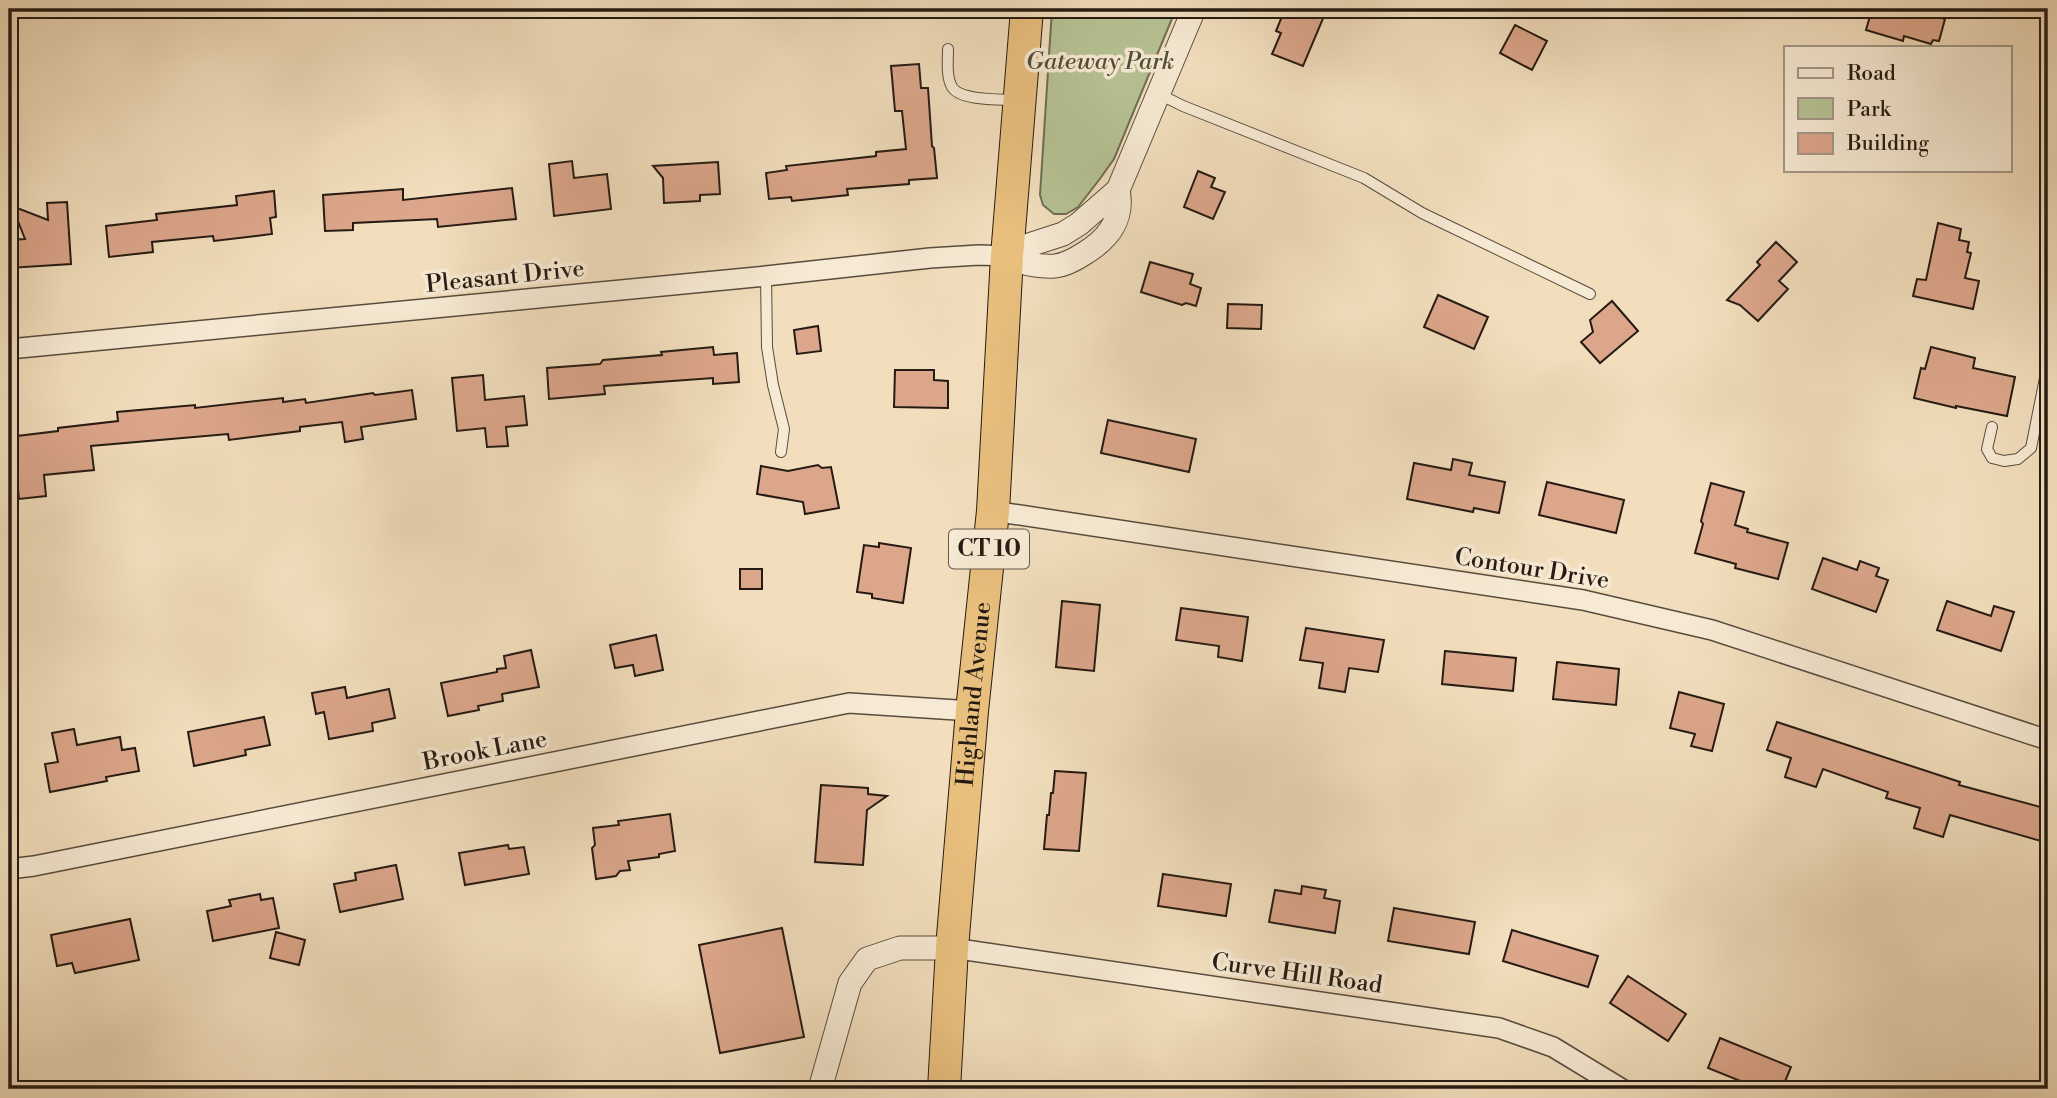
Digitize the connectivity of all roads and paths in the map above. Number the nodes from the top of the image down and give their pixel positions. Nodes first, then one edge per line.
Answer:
1 (1027, 9) edge
2 (1194, 9) edge
3 (948, 48) dead end
4 (1159, 94) junction
5 (1019, 100) junction
6 (1007, 257) junction
7 (766, 276) junction
8 (1590, 294) dead end
9 (9, 349) edge
10 (2048, 363) edge
11 (1992, 427) dead end
12 (781, 452) dead end
13 (993, 511) junction
14 (972, 711) junction
15 (2048, 740) edge
16 (9, 869) edge
17 (952, 948) junction
18 (820, 1089) edge
19 (944, 1089) edge
20 (1622, 1089) edge

1 - 5 highway, Highland Avenue / CT 10
2 - 4 street
3 - 5 lane
4 - 6 street
4 - 8 lane
5 - 6 highway, Highland Avenue / CT 10
6 - 7 street, Pleasant Drive
6 - 13 highway, Highland Avenue / CT 10
7 - 9 street, Pleasant Drive
7 - 12 lane
10 - 11 lane
13 - 14 highway, Highland Avenue / CT 10
13 - 15 street, Contour Drive
14 - 16 street, Brook Lane
14 - 17 highway, Highland Avenue / CT 10
17 - 18 street
17 - 19 highway, Highland Avenue / CT 10
17 - 20 street, Curve Hill Road

